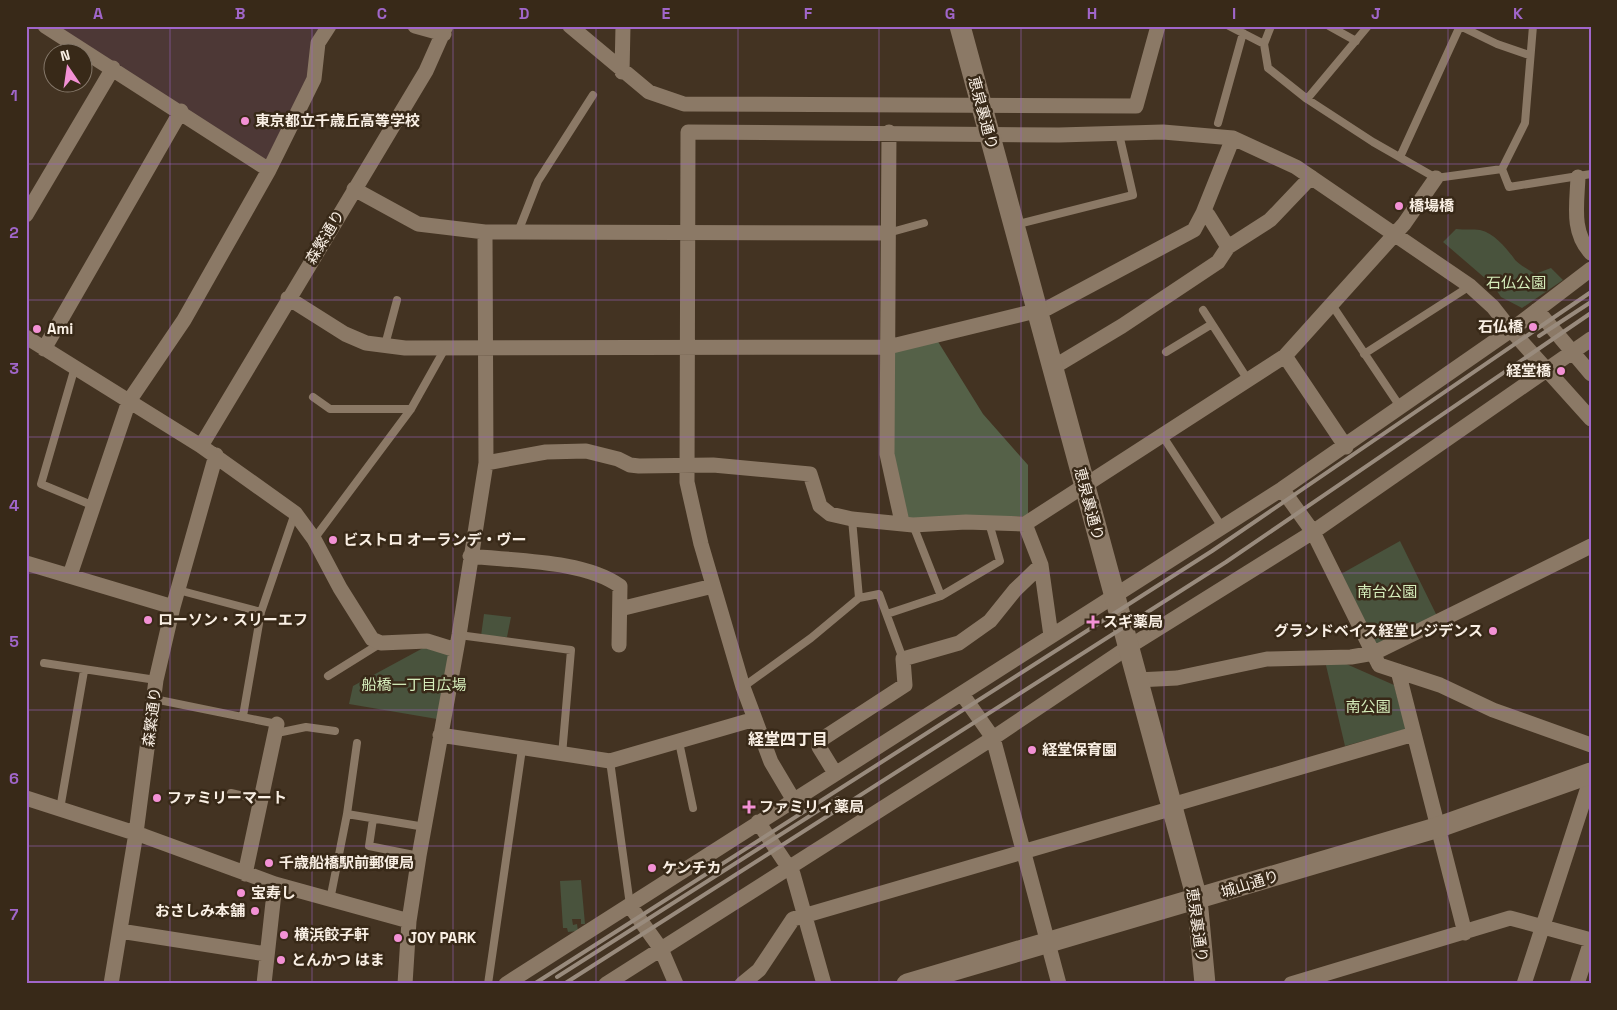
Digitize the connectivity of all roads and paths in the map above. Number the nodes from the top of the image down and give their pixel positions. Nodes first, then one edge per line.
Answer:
1 (46, 26) edge
2 (329, 26) edge
3 (415, 26) edge
4 (570, 26) edge
5 (622, 26) edge
6 (960, 26) edge
7 (1158, 26) edge
8 (1229, 26) edge
9 (1271, 26) edge
10 (1329, 26) edge
11 (1368, 26) edge
12 (1460, 26) edge
13 (1533, 26) edge
14 (445, 30) edge
15 (1243, 33) junction
16 (1356, 41) junction
17 (1264, 44) junction
18 (1529, 55) junction
19 (113, 68) junction
20 (622, 72) junction
21 (593, 95) dead end
22 (1307, 99) junction
23 (981, 104) junction
24 (182, 111) junction
25 (1218, 122) dead end
26 (889, 132) junction
27 (988, 133) junction
28 (1119, 134) junction
29 (1233, 138) junction
30 (1400, 157) junction
31 (1502, 169) junction
32 (270, 170) junction
33 (1584, 176) edge
34 (1310, 177) junction
35 (1436, 178) junction
36 (354, 189) junction
37 (1204, 213) junction
38 (26, 215) edge
39 (924, 223) dead end
40 (1013, 225) junction
41 (485, 232) junction
42 (518, 232) junction
43 (687, 233) junction
44 (888, 233) junction
45 (1394, 235) junction
46 (1228, 247) junction
47 (1591, 252) edge
48 (1591, 269) edge
49 (1470, 286) junction
50 (288, 298) junction
51 (397, 300) dead end
52 (1332, 305) junction
53 (1203, 310) dead end
54 (1537, 310) junction
55 (1037, 311) junction
56 (1212, 324) junction
57 (1511, 330) junction
58 (26, 337) edge
59 (1591, 339) edge
60 (385, 345) junction
61 (486, 346) junction
62 (443, 347) junction
63 (686, 347) junction
64 (888, 347) junction
65 (44, 349) junction
66 (1166, 352) dead end
67 (1571, 352) junction
68 (1364, 354) junction
69 (1286, 356) junction
70 (75, 367) junction
71 (1052, 368) junction
72 (1546, 370) junction
73 (1591, 374) edge
74 (1248, 380) junction
75 (313, 397) dead end
76 (129, 401) junction
77 (1401, 408) junction
78 (411, 409) junction
79 (1591, 419) edge
80 (1162, 435) junction
81 (201, 446) junction
82 (1346, 447) junction
83 (216, 456) junction
84 (486, 462) junction
85 (687, 464) junction
86 (1084, 485) junction
87 (1282, 489) junction
88 (94, 506) junction
89 (295, 512) junction
90 (852, 519) junction
91 (989, 523) junction
92 (907, 524) junction
93 (1025, 524) junction
94 (1222, 527) junction
95 (1313, 532) junction
96 (314, 539) junction
97 (1591, 546) edge
98 (470, 556) junction
99 (26, 564) edge
100 (1041, 565) junction
101 (70, 576) junction
102 (713, 586) junction
103 (178, 590) junction
104 (941, 596) junction
105 (1113, 597) junction
106 (859, 598) junction
107 (173, 607) junction
108 (620, 609) junction
109 (261, 612) junction
110 (887, 614) junction
111 (1051, 636) junction
112 (457, 642) junction
113 (381, 643) junction
114 (619, 645) dead end
115 (1127, 648) junction
116 (1374, 653) junction
117 (903, 659) junction
118 (44, 663) dead end
119 (84, 671) junction
120 (1398, 671) junction
121 (328, 676) dead end
122 (156, 680) junction
123 (1137, 680) junction
124 (743, 687) junction
125 (962, 694) junction
126 (154, 699) junction
127 (243, 716) junction
128 (755, 719) junction
129 (277, 728) junction
130 (335, 731) dead end
131 (1414, 734) junction
132 (440, 736) junction
133 (992, 738) junction
134 (679, 742) junction
135 (357, 743) dead end
136 (1591, 745) edge
137 (522, 748) junction
138 (562, 755) junction
139 (610, 761) junction
140 (834, 773) junction
141 (1591, 773) edge
142 (1591, 778) edge
143 (231, 793) dead end
144 (26, 798) edge
145 (793, 799) junction
146 (261, 800) junction
147 (1172, 807) junction
148 (693, 808) dead end
149 (60, 809) junction
150 (347, 814) junction
151 (373, 819) junction
152 (758, 822) junction
153 (425, 827) junction
154 (1439, 828) junction
155 (136, 833) junction
156 (1025, 853) junction
157 (419, 856) junction
158 (788, 867) junction
159 (245, 874) junction
160 (275, 884) junction
161 (1197, 899) junction
162 (330, 900) junction
163 (630, 906) junction
164 (806, 916) junction
165 (409, 921) junction
166 (1542, 927) junction
167 (120, 931) junction
168 (1465, 933) junction
169 (1591, 941) edge
170 (1047, 943) junction
171 (660, 949) junction
172 (266, 954) junction
173 (111, 984) edge
174 (264, 984) edge
175 (405, 984) edge
176 (488, 984) edge
177 (506, 984) edge
178 (606, 984) edge
179 (676, 984) edge
180 (742, 984) edge
181 (824, 984) edge
182 (907, 984) edge
183 (1059, 984) edge
184 (1205, 984) edge
185 (1291, 984) edge
186 (1524, 984) edge
187 (1577, 984) edge

1 - 19 street
2 - 32 street
3 - 14 street
4 - 20 street
5 - 20 street
6 - 23 street, 恵泉裏通り
7 - 23 street
8 - 15 lane
9 - 17 lane
10 - 16 lane
11 - 16 lane
12 - 18 lane
12 - 30 lane
13 - 18 lane
14 - 36 street, 森繁通り
15 - 17 lane
15 - 25 lane
16 - 22 lane
17 - 22 lane
18 - 31 lane
19 - 24 street
19 - 38 street
20 - 23 street
21 - 42 lane
22 - 30 lane
23 - 27 street, 恵泉裏通り
24 - 32 street
24 - 65 street
26 - 27 street
26 - 43 street
26 - 44 street
27 - 28 street
27 - 40 street, 恵泉裏通り
28 - 29 street
28 - 40 lane
29 - 34 street
29 - 37 street
30 - 35 lane
31 - 33 lane
31 - 35 lane
32 - 76 street
33 - 47 street
34 - 45 street
34 - 46 street
35 - 45 street
36 - 41 street
36 - 50 street, 森繁通り
37 - 46 street
37 - 55 street
39 - 44 lane
40 - 55 street, 恵泉裏通り
41 - 42 street
41 - 61 street
42 - 43 street
43 - 44 street
43 - 63 street
44 - 64 street
45 - 49 street
45 - 52 street
46 - 71 street
48 - 54 street
49 - 57 street
49 - 68 lane
50 - 60 street
50 - 81 street, 森繁通り
51 - 60 lane
52 - 68 lane
52 - 69 street
53 - 56 lane
54 - 57 street
54 - 67 street
55 - 64 street
55 - 71 street, 恵泉裏通り
56 - 66 lane
56 - 74 lane
57 - 72 street
57 - 77 street
58 - 65 street
59 - 67 street
60 - 62 street
61 - 62 street
61 - 63 street
61 - 84 street
62 - 78 lane
63 - 64 street
63 - 85 street
64 - 92 street
65 - 70 street
67 - 72 street
67 - 73 street
68 - 77 lane
69 - 74 street
69 - 82 street
70 - 76 street
70 - 88 lane
71 - 86 street, 恵泉裏通り
72 - 79 street
72 - 95 street
74 - 80 street
75 - 78 lane
76 - 81 street
76 - 88 street
77 - 82 street
78 - 96 lane
80 - 86 street
80 - 94 lane
81 - 83 street
82 - 87 street
83 - 89 street
83 - 103 street, 森繁通り
84 - 85 street
84 - 98 street
85 - 90 street
85 - 102 street
86 - 93 street
86 - 105 street, 恵泉裏通り
87 - 94 street
87 - 95 street
88 - 101 street
89 - 96 street
89 - 109 lane
90 - 92 street
90 - 106 lane
91 - 92 street
91 - 93 street
91 - 104 lane
92 - 104 lane
93 - 100 street
94 - 105 street
95 - 115 street
95 - 116 street
96 - 113 street
97 - 116 street
98 - 108 street
98 - 112 street
99 - 101 street
100 - 111 street
100 - 117 street
101 - 107 street
102 - 108 street
102 - 124 street
103 - 107 street, 森繁通り
103 - 109 lane
104 - 110 lane
105 - 111 street
105 - 115 street, 恵泉裏通り
106 - 110 lane
106 - 124 lane
107 - 122 street, 森繁通り
108 - 114 street
109 - 127 lane
110 - 117 lane
111 - 125 street
112 - 113 street
112 - 132 street
112 - 138 lane
113 - 121 lane
115 - 123 street, 恵泉裏通り
115 - 133 street
116 - 120 street
116 - 123 street
117 - 140 street
118 - 119 lane
119 - 122 lane
119 - 149 lane
120 - 131 street
120 - 136 street
122 - 126 street, 森繁通り
123 - 147 street, 恵泉裏通り
124 - 128 street
125 - 133 street
125 - 140 street
126 - 127 lane
126 - 155 street, 森繁通り
127 - 129 lane
128 - 134 street
128 - 145 street
129 - 130 lane
129 - 146 street
131 - 147 street
131 - 154 street
132 - 137 street
132 - 153 street
133 - 156 street
133 - 158 street
134 - 139 street
134 - 148 lane
135 - 150 lane
137 - 138 street
137 - 176 lane
138 - 139 street
139 - 163 lane
140 - 145 street
141 - 154 street, 城山通り
142 - 166 street
143 - 146 lane
144 - 149 street
145 - 152 street
146 - 159 street
147 - 156 street
147 - 161 street, 恵泉裏通り
149 - 155 street
150 - 151 lane
150 - 162 lane
151 - 153 lane
151 - 157 lane
152 - 158 street
152 - 163 street
153 - 157 street
154 - 161 street, 城山通り
154 - 168 street
155 - 159 street
155 - 167 street, 森繁通り
156 - 164 street
156 - 170 street
157 - 165 street
158 - 164 street
158 - 171 street
159 - 160 street
160 - 162 street
160 - 172 street
161 - 170 street, 城山通り
161 - 184 street, 恵泉裏通り
162 - 165 street
163 - 171 street
163 - 177 street
164 - 180 street
164 - 181 street
165 - 175 street
166 - 168 street
166 - 169 street
166 - 186 street
167 - 172 street
167 - 173 street, 森繁通り
168 - 185 street
169 - 187 street
170 - 182 street, 城山通り
170 - 183 street
171 - 178 street
171 - 179 street
172 - 174 street

